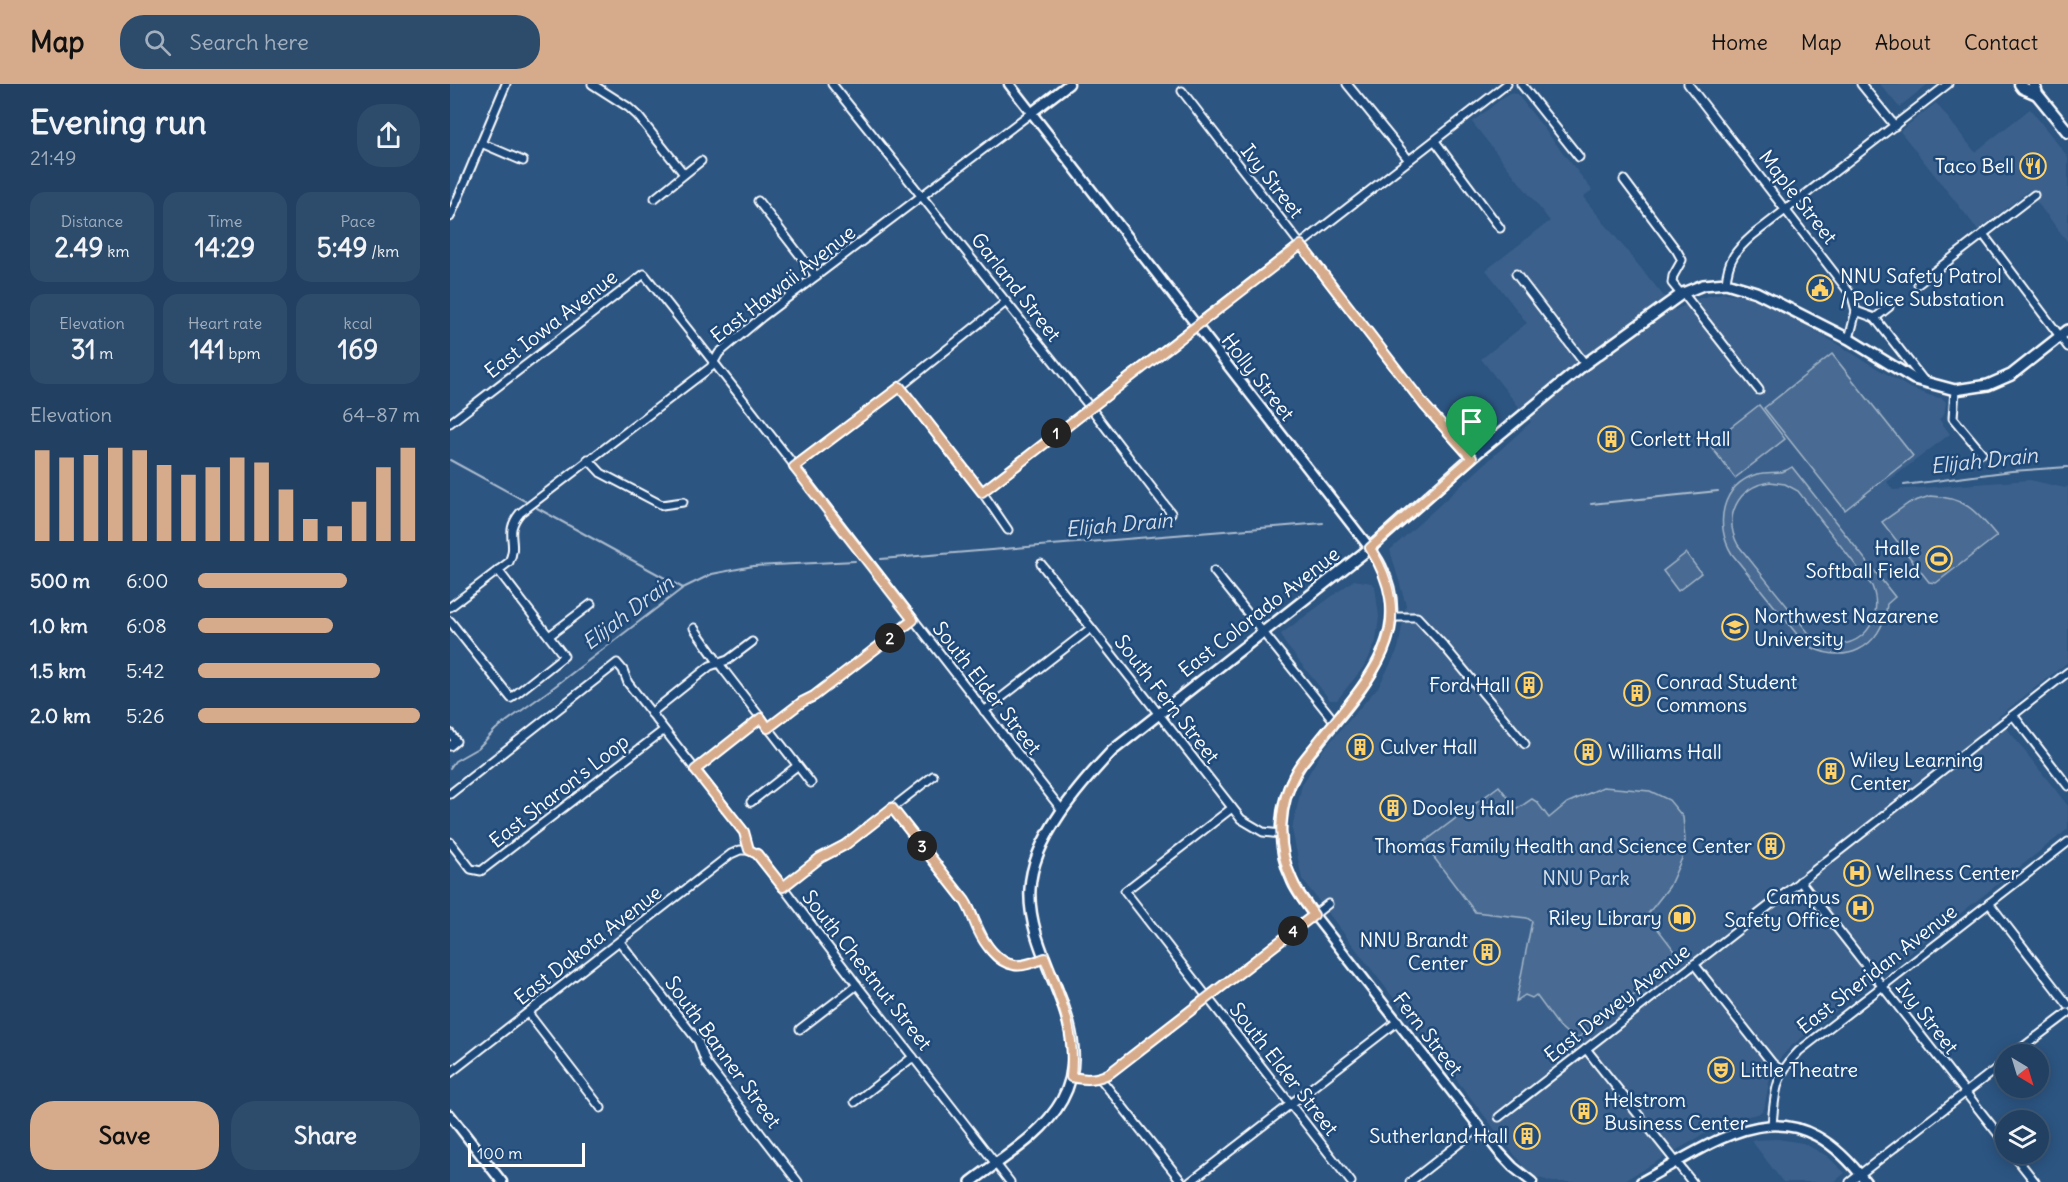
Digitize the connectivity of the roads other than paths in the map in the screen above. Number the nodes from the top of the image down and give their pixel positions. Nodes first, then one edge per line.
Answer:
1 (506, 84) edge
2 (592, 84) edge
3 (832, 84) edge
4 (1008, 84) edge
5 (1069, 84) edge
6 (1347, 84) edge
7 (1507, 84) edge
8 (1521, 84) edge
9 (1689, 84) edge
10 (1861, 84) edge
11 (1948, 84) edge
12 (2020, 84) edge
13 (2036, 89) edge
14 (1182, 91) dead end
15 (1031, 113) junction
16 (1895, 126) junction
17 (2068, 132) edge
18 (1435, 141) junction
19 (481, 144) junction
20 (1579, 157) dead end
21 (1409, 160) junction
22 (524, 161) dead end
23 (701, 161) dead end
24 (684, 174) junction
25 (1624, 180) dead end
26 (2034, 195) dead end
27 (922, 197) junction
28 (655, 198) dead end
29 (758, 201) dead end
30 (1786, 209) junction
31 (450, 217) edge
32 (1500, 228) dead end
33 (1983, 234) junction
34 (1301, 245) junction
35 (644, 274) joint
36 (1516, 274) dead end
37 (816, 276) junction
38 (1726, 283) junction
39 (1918, 284) dead end
40 (1682, 294) junction
41 (1006, 302) junction
42 (1889, 307) dead end
43 (1856, 311) junction
44 (1875, 318) junction
45 (1197, 326) junction
46 (2064, 333) edge
47 (1849, 339) junction
48 (2068, 347) edge
49 (714, 361) junction
50 (1585, 364) junction
51 (1924, 381) junction
52 (900, 387) junction
53 (1759, 390) dead end
54 (1954, 390) junction
55 (1090, 407) junction
56 (450, 423) edge
57 (1982, 453) dead end
58 (1472, 458) junction
59 (588, 459) junction
60 (794, 467) junction
61 (982, 492) junction
62 (683, 502) dead end
63 (1171, 513) dead end
64 (1008, 530) dead end
65 (1370, 548) junction
66 (1041, 564) dead end
67 (498, 570) junction
68 (1214, 571) dead end
69 (591, 604) dead end
70 (450, 607) edge
71 (1392, 617) junction
72 (913, 620) junction
73 (450, 621) edge
74 (694, 628) dead end
75 (1091, 628) junction
76 (1263, 631) junction
77 (549, 636) junction
78 (752, 642) dead end
79 (719, 663) junction
80 (2068, 672) edge
81 (984, 711) junction
82 (651, 713) junction
83 (1158, 713) junction
84 (2013, 715) junction
85 (761, 718) junction
86 (1335, 722) junction
87 (768, 728) junction
88 (664, 730) junction
89 (450, 733) edge
90 (1525, 744) dead end
91 (450, 746) edge
92 (798, 766) junction
93 (695, 770) junction
94 (933, 776) dead end
95 (811, 783) dead end
96 (2068, 786) edge
97 (450, 794) edge
98 (751, 802) dead end
99 (892, 808) junction
100 (1232, 808) junction
101 (1062, 810) junction
102 (1281, 834) junction
103 (450, 842) edge
104 (2068, 842) edge
105 (749, 850) junction
106 (1800, 881) junction
107 (783, 887) junction
108 (1989, 903) junction
109 (1328, 904) dead end
110 (1314, 915) junction
111 (620, 942) junction
112 (1045, 958) junction
113 (1694, 964) junction
114 (857, 986) junction
115 (1882, 986) junction
116 (1208, 997) junction
117 (2068, 1005) edge
118 (2068, 1012) edge
119 (528, 1013) junction
120 (1398, 1021) junction
121 (800, 1029) dead end
122 (2027, 1044) edge
123 (1586, 1049) junction
124 (913, 1057) junction
125 (1995, 1069) edge
126 (1782, 1071) junction
127 (450, 1073) edge
128 (1071, 1077) junction
129 (1100, 1078) junction
130 (1965, 1092) junction
131 (855, 1102) dead end
132 (1291, 1104) junction
133 (601, 1108) dead end
134 (450, 1115) edge
135 (1498, 1117) dead end
136 (1772, 1125) junction
137 (1480, 1127) junction
138 (1995, 1130) edge
139 (996, 1163) junction
140 (1677, 1163) junction
141 (2021, 1164) edge
142 (1860, 1174) junction
143 (502, 1182) edge
144 (798, 1182) edge
145 (971, 1182) edge
146 (1011, 1182) edge
147 (1182, 1182) edge
148 (1190, 1182) edge
149 (1352, 1182) edge
150 (1410, 1182) edge
151 (1532, 1182) edge
152 (1641, 1182) edge
153 (1692, 1182) edge
154 (1850, 1182) edge
155 (1866, 1182) edge
156 (2035, 1182) edge

1 - 19 street
2 - 24 street
3 - 27 street, Garland Street
4 - 15 street, Holly Street
5 - 15 street, East Hawaii Avenue
6 - 21 street
7 - 18 street
8 - 20 street
9 - 30 street, Maple Street
10 - 16 street
11 - 16 street
12 - 13 main road
13 - 17 main road
14 - 34 street, Ivy Street
15 - 27 street, East Hawaii Avenue
15 - 45 street, Holly Street
16 - 30 street
18 - 21 street
18 - 32 street
19 - 22 street
19 - 31 street
21 - 34 street
23 - 24 street
24 - 28 street
25 - 40 street
26 - 33 street
27 - 37 street, East Hawaii Avenue
27 - 41 street, Garland Street
29 - 37 street
30 - 38 street
30 - 43 street, Maple Street
33 - 39 street
33 - 46 street
34 - 45 street
34 - 58 street, Ivy Street
35 - 49 street, South Elder Street
35 - 56 street, East Iowa Avenue
36 - 50 street
37 - 49 street, East Hawaii Avenue
38 - 40 main road
38 - 47 main road
40 - 50 main road, East Colorado Avenue
40 - 53 street
41 - 52 street
41 - 55 street, Garland Street
42 - 44 street
43 - 44 street
43 - 47 street
44 - 51 street
45 - 55 street
45 - 65 street, Holly Street
46 - 48 street
46 - 54 main road
47 - 51 main road
49 - 59 street, East Hawaii Avenue
49 - 60 street, South Elder Street
50 - 58 main road, East Colorado Avenue
51 - 54 main road
52 - 60 street
52 - 61 street
54 - 57 street
55 - 61 street
55 - 63 street, Garland Street
58 - 65 main road, East Colorado Avenue
59 - 62 street
59 - 67 street, East Hawaii Avenue
60 - 72 street, South Elder Street
61 - 64 street
65 - 71 street, Holly Street
65 - 76 main road, East Colorado Avenue
66 - 75 street, South Fern Street
67 - 70 street
67 - 77 street
68 - 76 street
69 - 77 street
71 - 86 street, Holly Street
71 - 90 street
72 - 81 street, South Elder Street
72 - 87 street
73 - 77 street
74 - 79 street
75 - 81 street
75 - 83 street, South Fern Street
76 - 83 main road, East Colorado Avenue
76 - 86 street
78 - 79 street
79 - 82 street
79 - 85 street
80 - 84 street, East Dewey Avenue
81 - 101 street, South Elder Street
82 - 88 street, South Chestnut Street
82 - 97 street, South Chestnut Street
83 - 100 street, South Fern Street
83 - 101 main road, East Colorado Avenue
84 - 96 street
84 - 106 street, East Dewey Avenue
85 - 87 street
85 - 93 street
86 - 102 street, Fern Street
87 - 92 street
88 - 93 street, South Chestnut Street
88 - 103 street, East Sharon's Loop
89 - 91 street
92 - 95 street
92 - 98 street
93 - 105 street, South Chestnut Street
94 - 99 street
99 - 107 street
99 - 112 street
100 - 102 street, South Fern Street
100 - 116 street, South Elder Street
101 - 112 main road, East Colorado Avenue
102 - 110 street, Fern Street
104 - 108 street, East Sheridan Avenue
105 - 107 street, South Chestnut Street
105 - 111 street, East Dakota Avenue
106 - 113 street, East Dewey Avenue
106 - 115 street, Ivy Street
107 - 114 street, South Chestnut Street
108 - 115 street, East Sheridan Avenue
108 - 117 street
109 - 110 street
110 - 116 street
110 - 120 street, Fern Street
111 - 119 street, East Dakota Avenue
111 - 144 street, South Banner Street
112 - 128 main road, East Colorado Avenue
113 - 123 street, East Dewey Avenue
113 - 126 street
114 - 121 street
114 - 124 street, South Chestnut Street
115 - 126 street, East Sheridan Avenue
115 - 130 street, Ivy Street
116 - 129 street
116 - 132 street, South Elder Street
118 - 122 street
119 - 127 street, East Dakota Avenue
119 - 133 street
120 - 132 street
120 - 137 street, Fern Street
123 - 135 street, East Dewey Avenue
123 - 140 street
124 - 131 street
124 - 139 street, South Chestnut Street
125 - 130 street
126 - 136 street, East Sheridan Avenue
128 - 129 street
128 - 139 main road
129 - 147 street
130 - 138 street, Ivy Street
130 - 142 street
132 - 148 street
132 - 149 street, South Elder Street
134 - 143 street
136 - 140 street
136 - 142 street
137 - 150 street
137 - 151 street, Fern Street
139 - 145 main road
139 - 146 street, South Chestnut Street
140 - 152 street
140 - 153 street
141 - 156 street
142 - 154 street
142 - 155 street

